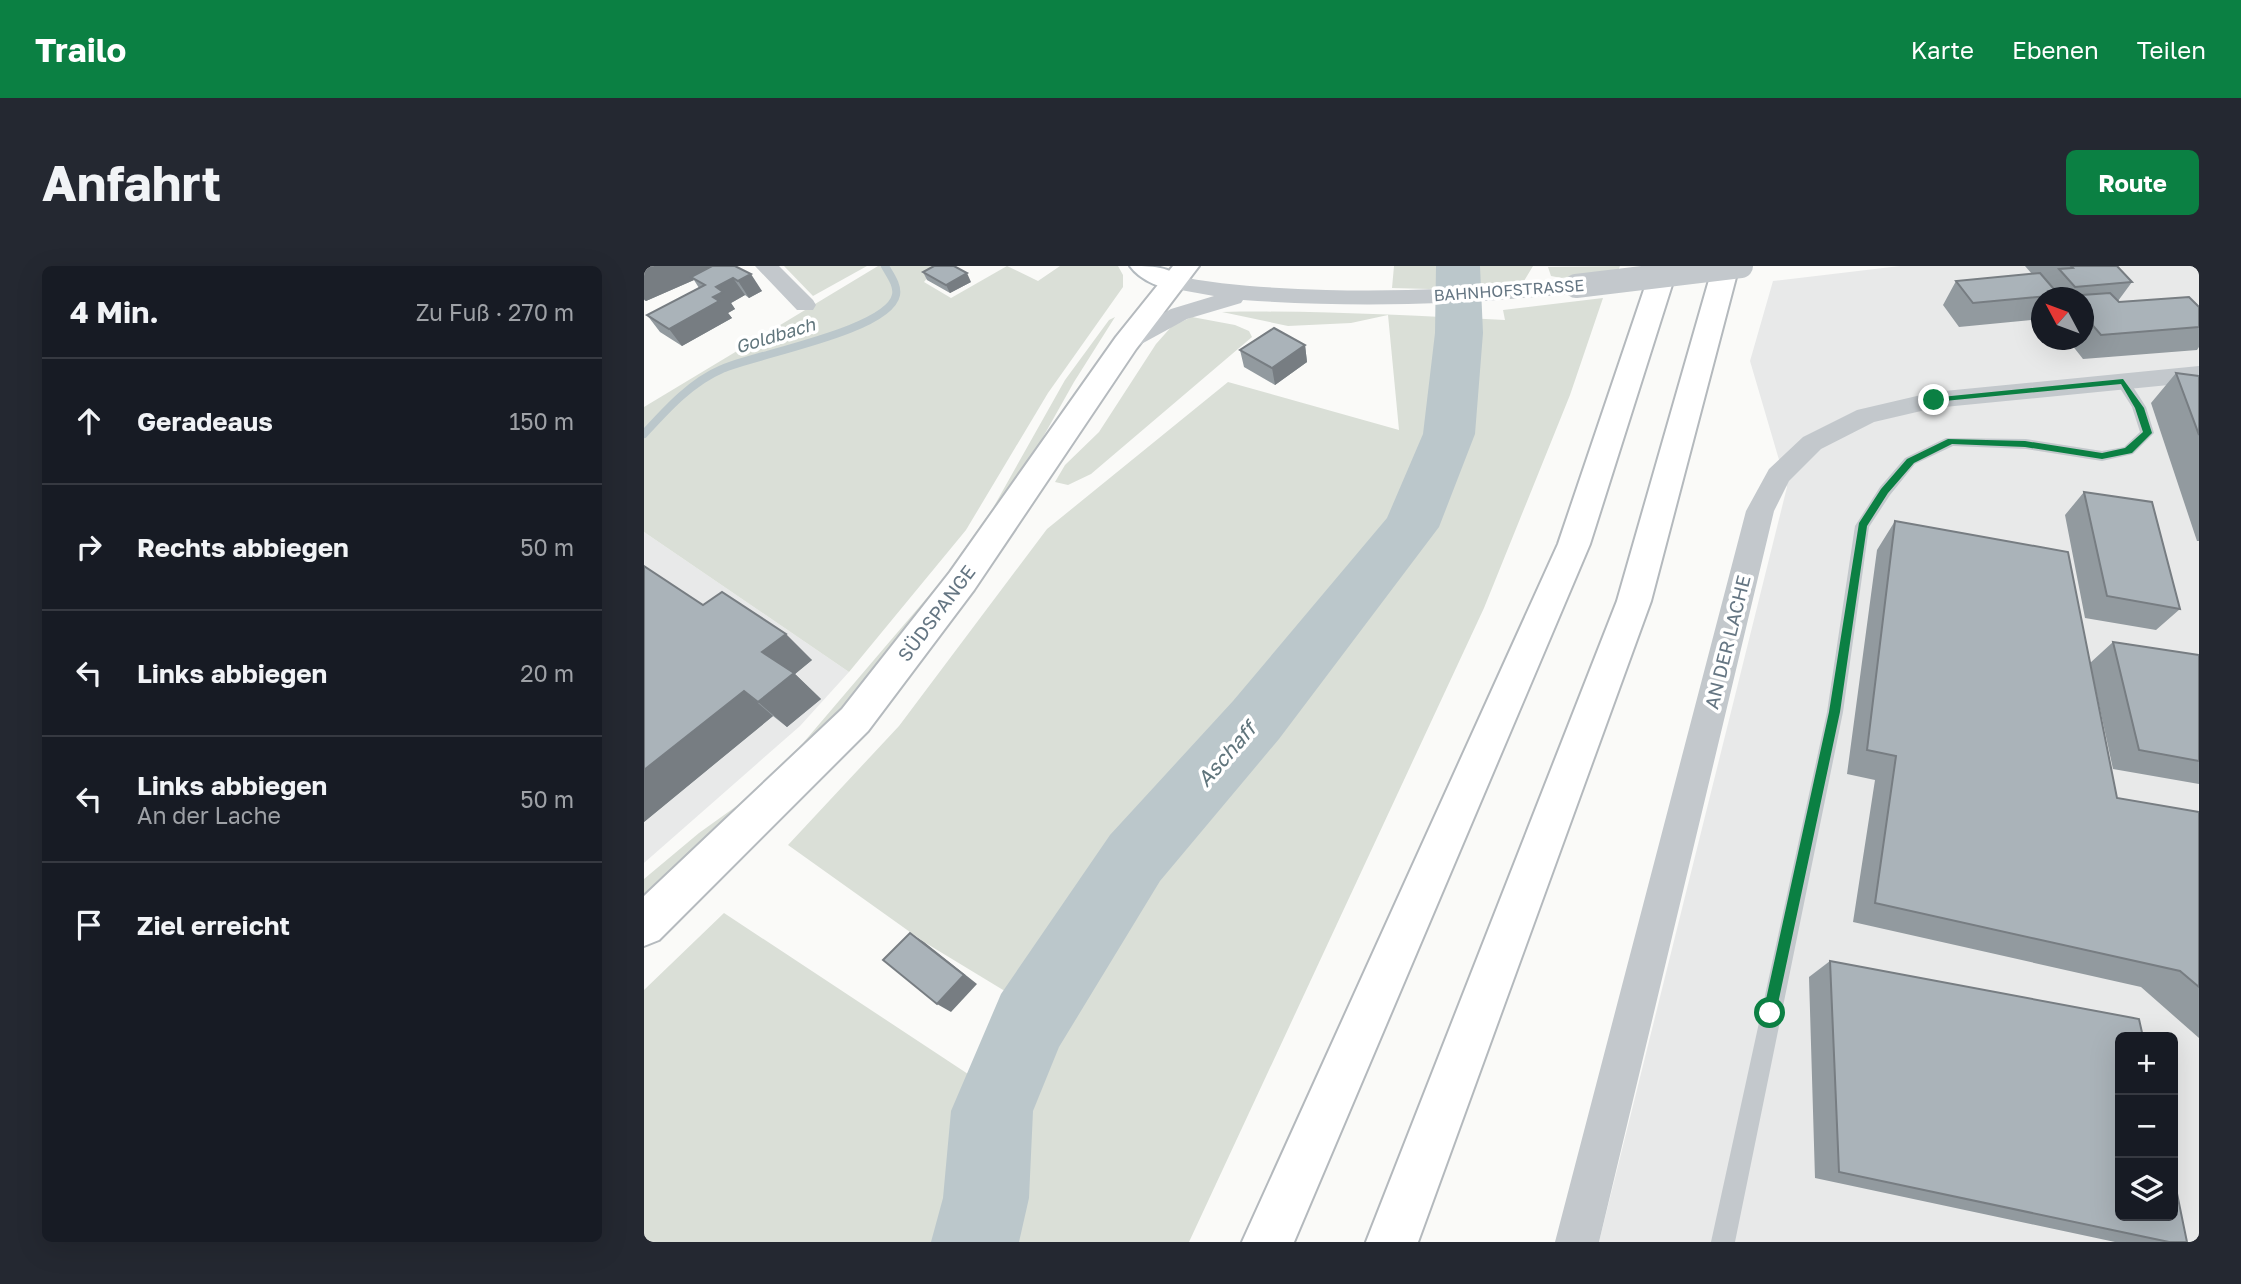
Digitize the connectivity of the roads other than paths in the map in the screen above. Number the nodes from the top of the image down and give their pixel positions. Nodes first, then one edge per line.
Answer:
1 (765, 266) edge
2 (1143, 266) edge
3 (1665, 266) edge
4 (1726, 266) edge
5 (1741, 266) edge
6 (1182, 270) edge
7 (1244, 295) junction
8 (1277, 295) junction
9 (805, 304) dead end
10 (1126, 343) junction
11 (2199, 374) edge
12 (2123, 382) junction
13 (644, 925) edge
14 (1268, 1242) edge
15 (1392, 1242) edge
16 (1577, 1242) edge
17 (1723, 1242) edge

1 - 9 street
2 - 6 main road, BAHNHOFSTRASSE
3 - 14 main road
4 - 15 main road
5 - 8 street, BAHNHOFSTRASSE, bridge
6 - 7 street, BAHNHOFSTRASSE
6 - 8 street, BAHNHOFSTRASSE
6 - 10 main road, SÜDSPANGE
7 - 8 street, BAHNHOFSTRASSE
7 - 10 street, BAHNHOFSTRASSE
10 - 13 main road, SÜDSPANGE
11 - 12 street, AN DER LACHE
12 - 16 street, AN DER LACHE
12 - 17 lane

